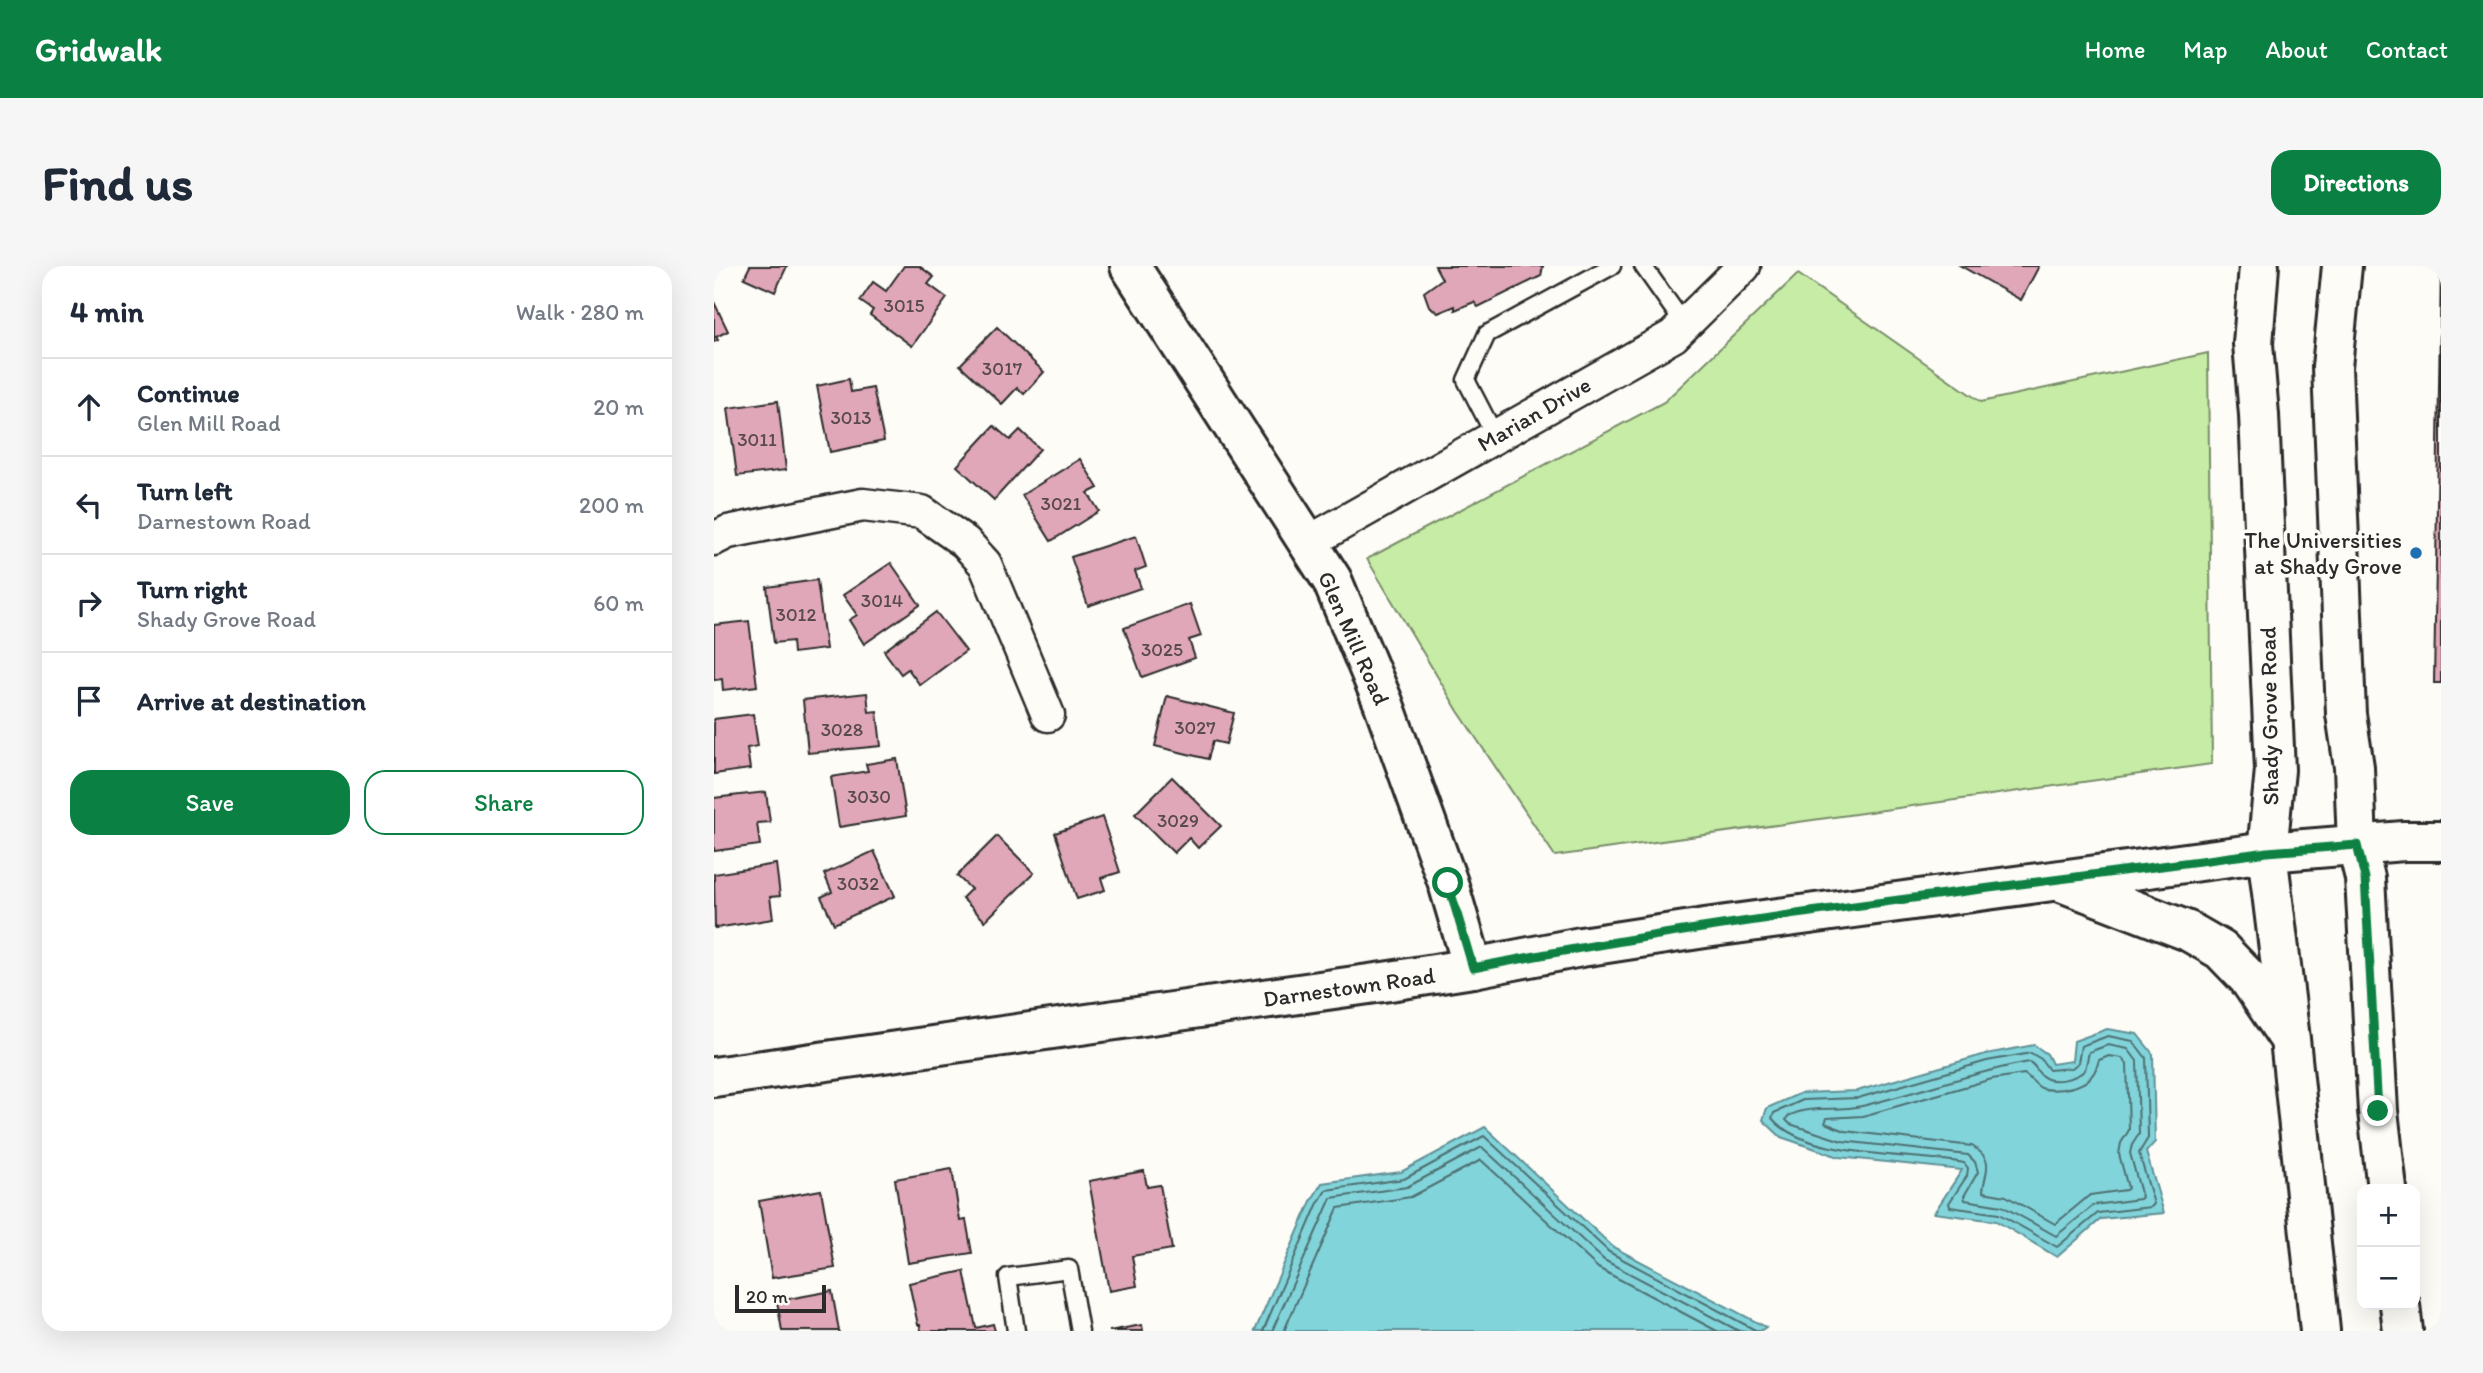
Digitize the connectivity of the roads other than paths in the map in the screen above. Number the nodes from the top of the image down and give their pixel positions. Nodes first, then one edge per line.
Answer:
1 (1130, 266) edge
2 (1612, 266) edge
3 (1643, 266) edge
4 (1744, 266) edge
5 (2259, 266) edge
6 (2342, 266) edge
7 (1684, 324) junction
8 (1495, 436) junction
9 (714, 539) edge
10 (1309, 542) junction
11 (1048, 715) dead end
12 (2441, 841) edge
13 (2357, 845) junction
14 (2267, 852) junction
15 (2057, 880) junction
16 (1473, 968) junction
17 (2290, 1039) junction
18 (714, 1077) edge
19 (2386, 1184) edge
20 (2401, 1310) edge
21 (1016, 1331) edge
22 (1080, 1331) edge
23 (2320, 1331) edge
24 (2403, 1331) edge

1 - 10 main road, Glen Mill Road
2 - 8 lane
3 - 7 lane
4 - 7 street, Marian Drive
5 - 14 main road, Shady Grove Road
6 - 13 main road
7 - 8 street, Marian Drive
8 - 10 street, Marian Drive
9 - 11 street
10 - 16 main road, Glen Mill Road
12 - 13 main road, Darnestown Road
13 - 14 main road, Darnestown Road
13 - 19 main road
14 - 15 main road, Darnestown Road
14 - 17 main road, Shady Grove Road
15 - 16 main road, Darnestown Road
15 - 17 main road
16 - 18 main road, Darnestown Road
17 - 23 main road, Shady Grove Road
20 - 24 main road
21 - 22 lane

